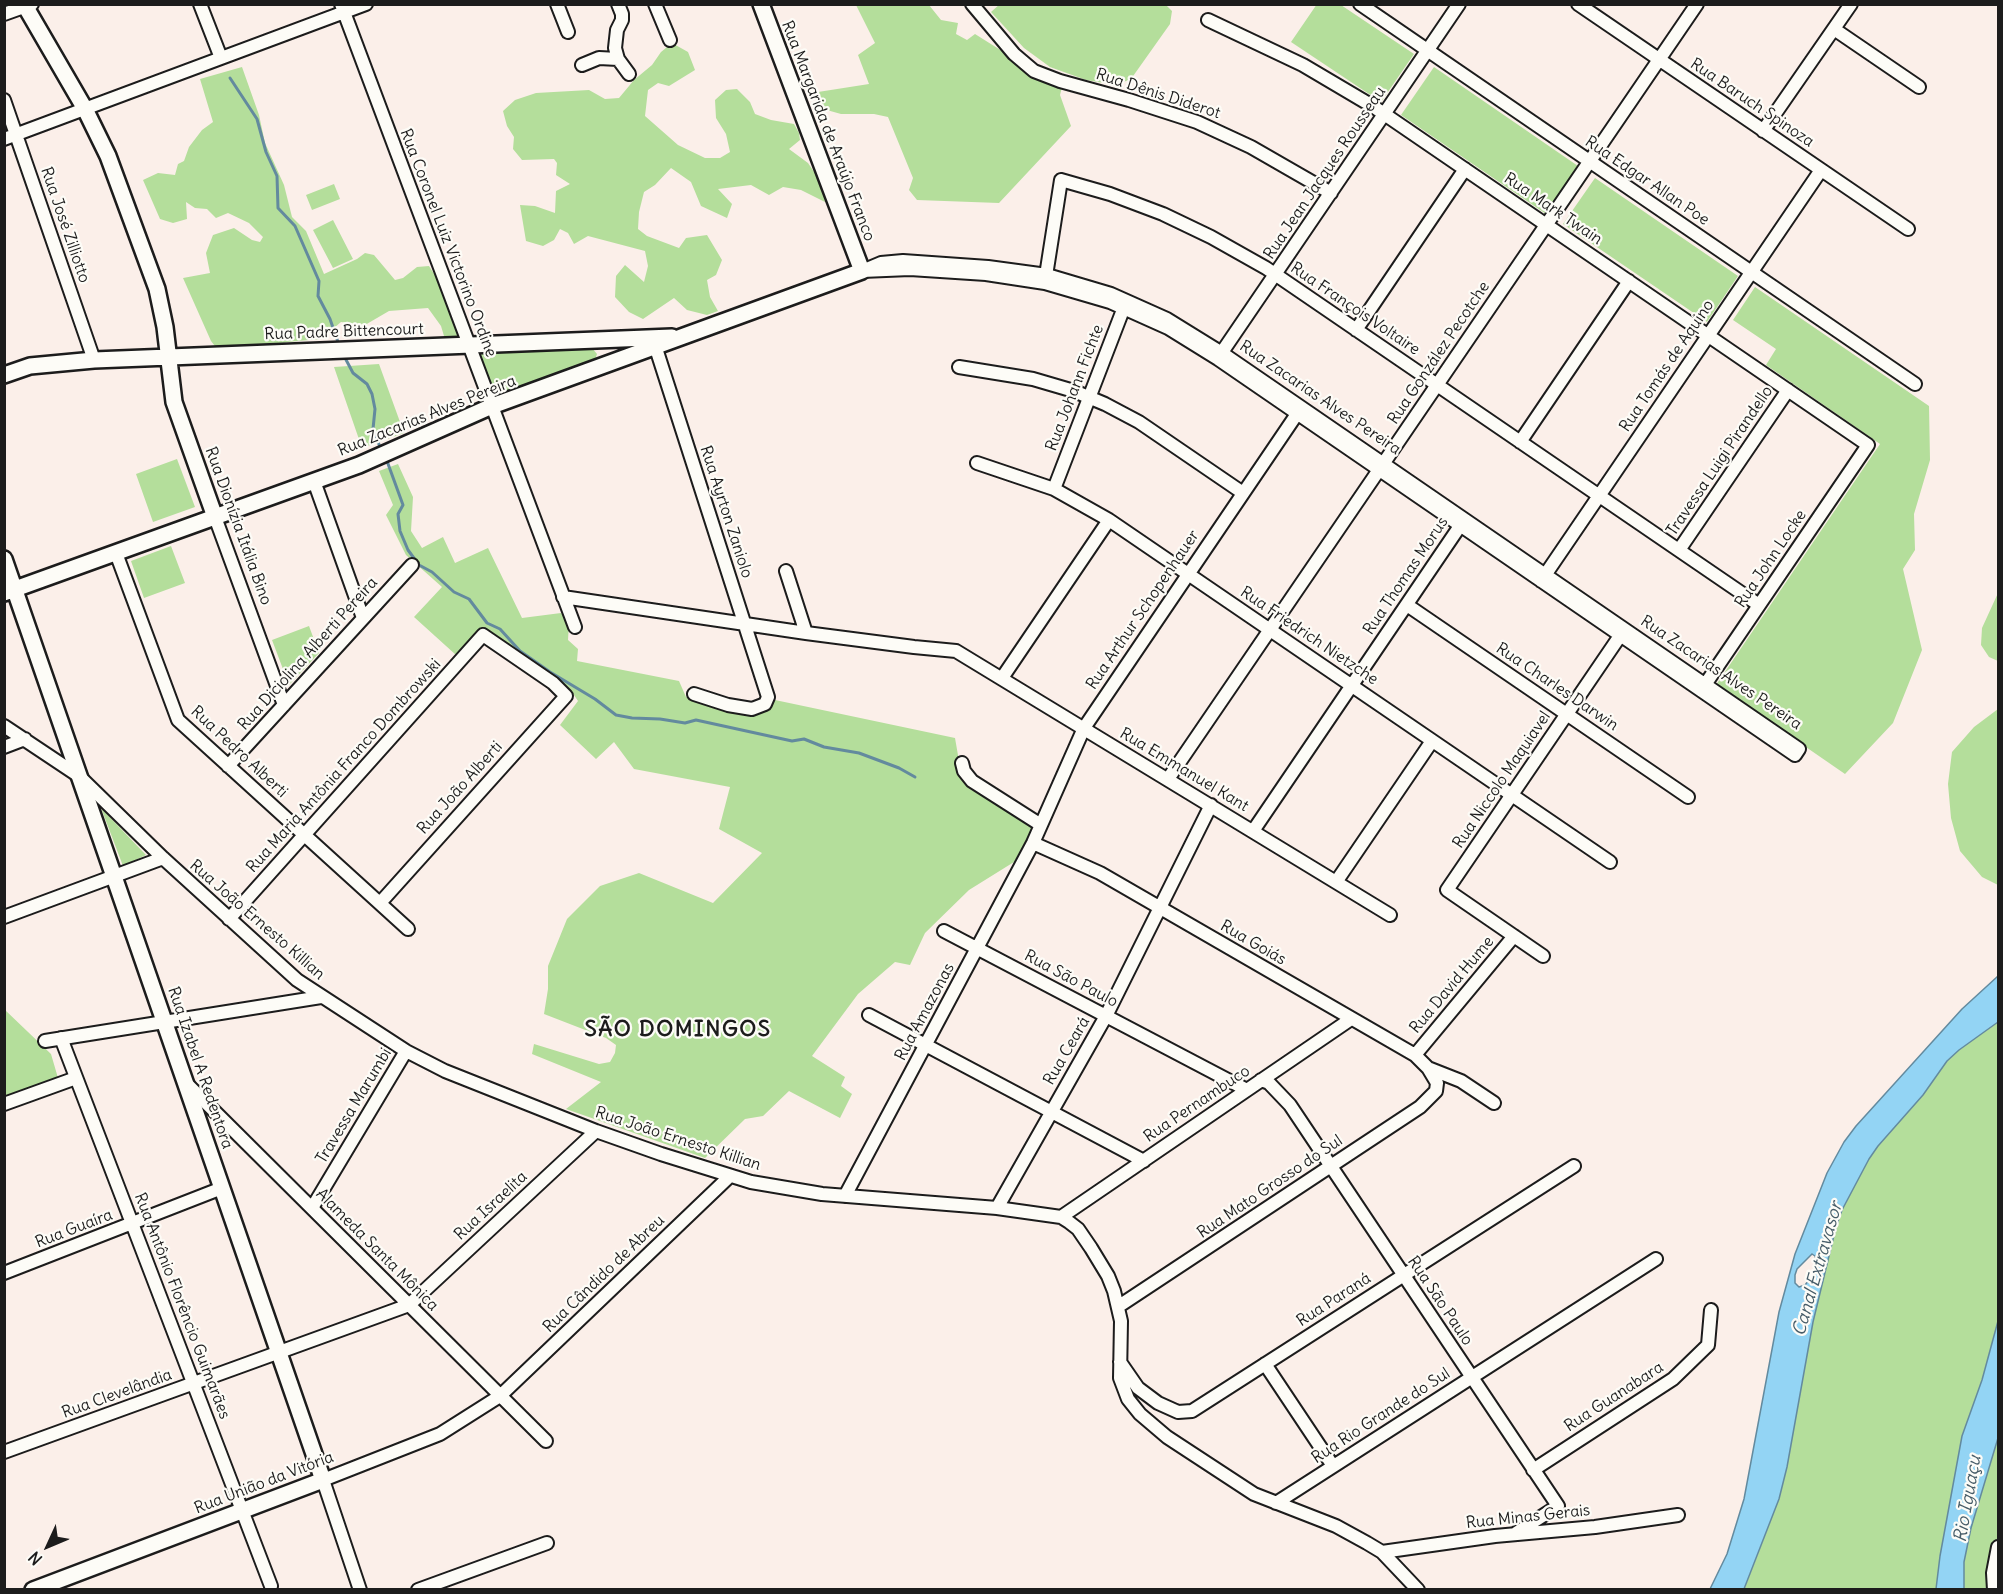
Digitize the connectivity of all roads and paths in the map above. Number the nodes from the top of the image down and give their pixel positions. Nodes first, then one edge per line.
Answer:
1 (200, 4) edge
2 (366, 4) edge
3 (557, 4) edge
4 (618, 4) edge
5 (655, 4) edge
6 (761, 4) edge
7 (972, 4) edge
8 (1360, 4) edge
9 (1459, 4) edge
10 (1578, 4) edge
11 (1697, 4) edge
12 (1851, 4) edge
13 (27, 5) edge
14 (342, 9) edge
15 (4, 14) edge
16 (1208, 20) dead end
17 (1834, 28) junction
18 (568, 32) dead end
19 (670, 40) dead end
20 (1428, 51) junction
21 (221, 58) junction
22 (618, 59) junction
23 (1659, 60) junction
24 (582, 65) dead end
25 (628, 74) dead end
26 (1919, 87) dead end
27 (4, 100) edge
28 (85, 109) junction
29 (1385, 114) junction
30 (1763, 131) junction
31 (10, 136) edge
32 (1590, 162) junction
33 (1465, 169) junction
34 (1821, 170) junction
35 (1331, 193) junction
36 (1547, 225) junction
37 (1908, 230) dead end
38 (862, 271) junction
39 (1751, 272) junction
40 (1275, 274) junction
41 (1046, 279) junction
42 (1629, 281) junction
43 (1125, 304) junction
44 (1356, 330) junction
45 (687, 336) joint
46 (1708, 336) junction
47 (611, 339) junction
48 (587, 340) junction
49 (654, 342) junction
50 (469, 345) junction
51 (1220, 356) junction
52 (168, 357) junction
53 (94, 360) junction
54 (615, 362) junction
55 (959, 367) dead end
56 (591, 371) junction
57 (4, 375) edge
58 (1915, 384) dead end
59 (1437, 385) junction
60 (1788, 390) junction
61 (1089, 397) junction
62 (492, 406) junction
63 (1299, 410) junction
64 (1520, 442) junction
65 (1868, 445) joint
66 (976, 463) dead end
67 (1382, 467) junction
68 (314, 481) junction
69 (1054, 489) junction
70 (1243, 493) junction
71 (1599, 495) junction
72 (215, 517) junction
73 (1109, 520) junction
74 (1462, 522) junction
75 (1679, 550) junction
76 (116, 553) junction
77 (4, 559) edge
78 (412, 565) dead end
79 (786, 571) dead end
80 (1188, 574) junction
81 (1543, 578) junction
82 (10, 591) edge
83 (563, 597) junction
84 (1407, 605) junction
85 (1759, 605) junction
86 (363, 618) junction
87 (744, 624) junction
88 (575, 627) dead end
89 (1270, 630) junction
90 (1622, 632) junction
91 (806, 633) junction
92 (483, 636) joint
93 (1002, 678) junction
94 (1352, 686) junction
95 (1703, 688) junction
96 (694, 694) dead end
97 (284, 705) junction
98 (1567, 714) junction
99 (4, 726) edge
100 (1084, 728) junction
101 (25, 739) junction
102 (1432, 741) junction
103 (4, 747) edge
104 (962, 763) dead end
105 (228, 766) junction
106 (79, 776) junction
107 (1168, 779) junction
108 (1512, 795) junction
109 (1688, 796) dead end
110 (1211, 806) junction
111 (1041, 825) junction
112 (1253, 831) junction
113 (304, 835) junction
114 (1033, 843) junction
115 (163, 858) junction
116 (1610, 862) dead end
117 (114, 876) junction
118 (1336, 882) junction
119 (380, 903) junction
120 (1160, 908) junction
121 (1390, 915) dead end
122 (4, 917) edge
123 (229, 919) junction
124 (408, 929) dead end
125 (944, 931) dead end
126 (1514, 936) junction
127 (977, 948) junction
128 (1543, 956) dead end
129 (321, 997) junction
130 (869, 1016) dead end
131 (1106, 1016) junction
132 (1351, 1019) junction
133 (165, 1022) junction
134 (61, 1038) junction
135 (45, 1041) dead end
136 (926, 1045) junction
137 (406, 1051) junction
138 (1415, 1055) junction
139 (1428, 1068) junction
140 (76, 1078) junction
141 (1261, 1080) junction
142 (186, 1082) junction
143 (1247, 1090) junction
144 (1436, 1091) joint
145 (1494, 1103) dead end
146 (4, 1104) edge
147 (1051, 1112) junction
148 (596, 1131) junction
149 (1144, 1161) junction
150 (1330, 1166) junction
151 (1574, 1166) dead end
152 (730, 1176) junction
153 (222, 1188) junction
154 (845, 1196) junction
155 (997, 1208) junction
156 (312, 1209) junction
157 (1060, 1217) junction
158 (132, 1224) junction
159 (1656, 1259) dead end
160 (4, 1273) edge
161 (1404, 1275) junction
162 (409, 1305) junction
163 (1119, 1306) junction
164 (1711, 1310) dead end
165 (279, 1353) junction
166 (1119, 1361) junction
167 (1265, 1364) junction
168 (1471, 1377) junction
169 (194, 1384) junction
170 (500, 1396) junction
171 (546, 1440) dead end
172 (4, 1452) edge
173 (1333, 1466) junction
174 (1533, 1470) junction
175 (323, 1480) junction
176 (1276, 1503) junction
177 (242, 1510) junction
178 (1678, 1515) dead end
179 (1516, 1533) junction
180 (547, 1543) dead end
181 (1998, 1547) edge
182 (1382, 1552) junction
183 (271, 1586) dead end
184 (33, 1590) edge
185 (360, 1590) edge
186 (418, 1590) edge
187 (1418, 1590) edge
188 (1994, 1590) edge

1 - 21 street
2 - 14 street
3 - 18 street
4 - 22 street
5 - 19 street
6 - 38 main road, Rua Margarida de Araújo Franco
7 - 35 street, Rua Dênis Diderot
8 - 20 street, Rua Edgar Allan Poe
9 - 20 street, Rua Jean Jacques Rousseau
10 - 23 street, Rua Baruch Spinoza
11 - 23 street, Rua González Pecotche
12 - 17 street
13 - 15 street
13 - 28 main road, Rua Dionízia Itália Bino
14 - 21 street
14 - 50 street, Rua Coronel Luiz Victorino Ordine
16 - 29 street, Rua Mark Twain
17 - 26 street
17 - 30 street
20 - 29 street, Rua Jean Jacques Rousseau
20 - 32 street, Rua Edgar Allan Poe
21 - 28 street
22 - 24 street
22 - 25 street
23 - 30 street, Rua Baruch Spinoza
23 - 32 street, Rua González Pecotche
27 - 31 street, Rua José Zilliotto
28 - 31 street
28 - 52 main road, Rua Dionízia Itália Bino
29 - 33 street, Rua Mark Twain
29 - 35 street, Rua Jean Jacques Rousseau
30 - 34 street, Rua Baruch Spinoza
31 - 53 street, Rua José Zilliotto
32 - 36 street, Rua González Pecotche
32 - 39 street, Rua Edgar Allan Poe
33 - 36 street, Rua Mark Twain
33 - 44 street
34 - 37 street, Rua Baruch Spinoza
34 - 39 street, Rua Tomás de Aquino
35 - 40 street, Rua Jean Jacques Rousseau
36 - 42 street, Rua Mark Twain
36 - 59 street, Rua González Pecotche
38 - 41 street, Rua Zacarias Alves Pereira
38 - 45 main road, Rua Zacarias Alves Pereira
39 - 46 street, Rua Tomás de Aquino
39 - 58 street, Rua Edgar Allan Poe
40 - 41 street, Rua François Voltaire
40 - 44 street, Rua François Voltaire
40 - 51 street, Rua Jean Jacques Rousseau
41 - 43 street, Rua Zacarias Alves Pereira
42 - 46 street, Rua Mark Twain
42 - 64 street
43 - 51 street, Rua Zacarias Alves Pereira
43 - 61 street, Rua Johann Fichte
44 - 59 street, Rua François Voltaire
45 - 49 main road, Rua Padre Bittencourt
46 - 60 street, Rua Mark Twain
46 - 71 street, Rua Tomás de Aquino
47 - 48 main road, Rua Padre Bittencourt
47 - 49 main road, Rua Padre Bittencourt
47 - 54 main road
48 - 50 main road, Rua Padre Bittencourt
48 - 56 main road
49 - 54 main road, Rua Zacarias Alves Pereira
49 - 87 street, Rua Ayrton Zaniolo
50 - 52 main road, Rua Padre Bittencourt
50 - 62 street, Rua Coronel Luiz Victorino Ordine
51 - 63 street, Rua Zacarias Alves Pereira
52 - 53 main road, Rua Padre Bittencourt
52 - 72 main road, Rua Dionízia Itália Bino
53 - 57 main road, Rua Padre Bittencourt
54 - 56 main road, Rua Zacarias Alves Pereira
55 - 61 street
56 - 62 main road, Rua Zacarias Alves Pereira
59 - 64 street, Rua François Voltaire
59 - 67 street, Rua González Pecotche
60 - 65 street, Rua Mark Twain
60 - 75 street, Travessa Luigi Pirandello
61 - 69 street, Rua Johann Fichte
61 - 70 street
62 - 68 main road, Rua Zacarias Alves Pereira
62 - 83 street, Rua Coronel Luiz Victorino Ordine
63 - 67 street, Rua Zacarias Alves Pereira
63 - 70 street, Rua Arthur Schopenhauer
64 - 71 street, Rua François Voltaire
65 - 85 street, Rua John Locke
66 - 69 street, Rua Friedrich Nietzche
67 - 74 street, Rua Zacarias Alves Pereira
67 - 89 street, Rua González Pecotche
68 - 72 main road, Rua Zacarias Alves Pereira
68 - 86 street
69 - 73 street, Rua Friedrich Nietzche
70 - 80 street, Rua Arthur Schopenhauer
71 - 75 street, Rua François Voltaire
71 - 81 street, Rua Tomás de Aquino
72 - 76 main road, Rua Zacarias Alves Pereira
72 - 97 street, Rua Dionízia Itália Bino
73 - 80 street, Rua Friedrich Nietzche
73 - 93 street
74 - 81 street, Rua Zacarias Alves Pereira
74 - 84 street, Rua Thomas Morus
75 - 85 street, Rua François Voltaire
76 - 82 main road, Rua Zacarias Alves Pereira
76 - 105 street, Rua Pedro Alberti
77 - 82 main road, Rua Izabel A Redentora
78 - 86 street, Rua Diciolina Alberti Pereira
79 - 91 street
80 - 89 street, Rua Friedrich Nietzche
80 - 100 street, Rua Arthur Schopenhauer
81 - 90 street, Rua Zacarias Alves Pereira
82 - 106 main road, Rua Izabel A Redentora
83 - 87 street
83 - 88 street, Rua Coronel Luiz Victorino Ordine
84 - 94 street, Rua Thomas Morus
84 - 98 street, Rua Charles Darwin
85 - 95 street, Rua John Locke
86 - 97 street, Rua Diciolina Alberti Pereira
87 - 91 street
87 - 96 street, Rua Ayrton Zaniolo
89 - 94 street, Rua Friedrich Nietzche
89 - 107 street, Rua González Pecotche
90 - 95 street, Rua Zacarias Alves Pereira
90 - 98 street, Rua Niccolo Maquiavel
91 - 93 street, Rua Emmanuel Kant
92 - 113 street, Rua Maria Antônia Franco Dombrowski
92 - 119 street, Rua João Alberti
93 - 100 street, Rua Emmanuel Kant
94 - 102 street, Rua Friedrich Nietzche
94 - 112 street, Rua Thomas Morus
95 - 95 street, Rua Zacarias Alves Pereira
97 - 105 street, Rua Diciolina Alberti Pereira
98 - 108 street, Rua Niccolo Maquiavel
98 - 109 street, Rua Charles Darwin
99 - 101 street, Rua João Ernesto Killian
100 - 107 street, Rua Emmanuel Kant
100 - 111 street, Rua Arthur Schopenhauer
101 - 103 street
101 - 106 street, Rua João Ernesto Killian
102 - 108 street, Rua Friedrich Nietzche
102 - 118 street
104 - 111 street
105 - 113 street, Rua Pedro Alberti
106 - 115 street, Rua João Ernesto Killian
106 - 117 main road, Rua Izabel A Redentora
107 - 110 street, Rua Emmanuel Kant
108 - 116 street, Rua Friedrich Nietzche
108 - 126 street, Rua Niccolo Maquiavel
110 - 112 street, Rua Emmanuel Kant
110 - 120 street, Rua Ceará
111 - 114 street, Rua Arthur Schopenhauer
112 - 118 street, Rua Emmanuel Kant
113 - 119 street, Rua Pedro Alberti
113 - 123 street, Rua Maria Antônia Franco Dombrowski
114 - 120 street, Rua Goiás
114 - 127 street, Rua Amazonas
115 - 117 street
115 - 123 street, Rua João Ernesto Killian
117 - 122 street
117 - 133 main road, Rua Izabel A Redentora
118 - 121 street, Rua Emmanuel Kant
119 - 124 street, Rua Pedro Alberti
120 - 131 street, Rua Ceará
120 - 132 street, Rua Goiás
123 - 129 street, Rua João Ernesto Killian
125 - 127 street, Rua São Paulo
126 - 128 street
126 - 138 street, Rua David Hume
127 - 131 street, Rua São Paulo
127 - 136 street, Rua Amazonas
129 - 133 street
129 - 137 street, Rua João Ernesto Killian
130 - 136 street
131 - 143 street, Rua São Paulo
131 - 147 street, Rua Ceará
132 - 138 street, Rua Goiás
132 - 141 street, Rua Pernambuco
133 - 134 street
133 - 142 main road, Rua Izabel A Redentora
134 - 135 street
134 - 140 street, Rua Antônio Florêncio Guimarães
136 - 147 street
136 - 154 street, Rua Amazonas
137 - 148 street, Rua João Ernesto Killian
137 - 156 street, Travessa Marumbi
138 - 139 street, Rua Goiás
139 - 144 street, Rua Goiás
139 - 145 street
140 - 146 street
140 - 158 street, Rua Antônio Florêncio Guimarães
141 - 143 street, Rua Pernambuco
141 - 150 street, Rua São Paulo
142 - 153 main road, Rua Izabel A Redentora
142 - 156 street, Alameda Santa Mônica
143 - 149 street, Rua Pernambuco
144 - 150 street, Rua Mato Grosso do Sul
147 - 149 street
147 - 155 street, Rua Ceará
148 - 152 street, Rua João Ernesto Killian
148 - 162 street, Rua Israelita
149 - 157 street, Rua Pernambuco
150 - 161 street, Rua São Paulo
150 - 163 street, Rua Mato Grosso do Sul
151 - 161 street, Rua Paraná
152 - 154 street, Rua João Ernesto Killian
152 - 170 street, Rua Cândido de Abreu
153 - 158 street, Rua Guaíra
153 - 165 main road, Rua Izabel A Redentora
154 - 155 street, Rua João Ernesto Killian
155 - 157 street, Rua João Ernesto Killian
156 - 162 street, Alameda Santa Mônica
157 - 163 street
158 - 160 street, Rua Guaíra
158 - 169 street, Rua Antônio Florêncio Guimarães
159 - 168 street, Rua Rio Grande do Sul
161 - 167 street, Rua Paraná
161 - 168 street, Rua São Paulo
162 - 165 street, Rua Clevelândia
162 - 170 street, Alameda Santa Mônica
163 - 166 street
164 - 174 street, Rua Guanabara
165 - 169 street, Rua Clevelândia
165 - 175 main road, Rua Izabel A Redentora
166 - 167 street, Rua Paraná
166 - 176 street
167 - 173 street
168 - 173 street, Rua Rio Grande do Sul
168 - 174 street, Rua São Paulo
169 - 172 street, Rua Clevelândia
169 - 177 street, Rua Antônio Florêncio Guimarães
170 - 171 street, Alameda Santa Mônica
170 - 175 street, Rua União da Vitória
173 - 176 street, Rua Rio Grande do Sul
174 - 179 street, Rua São Paulo
175 - 177 main road, Rua União da Vitória
175 - 185 street, Rua Izabel A Redentora
176 - 182 street
177 - 183 street, Rua Antônio Florêncio Guimarães
177 - 184 main road, Rua União da Vitória
178 - 179 street, Rua Minas Gerais
179 - 182 street, Rua Minas Gerais
180 - 186 street
181 - 188 street
182 - 187 street

